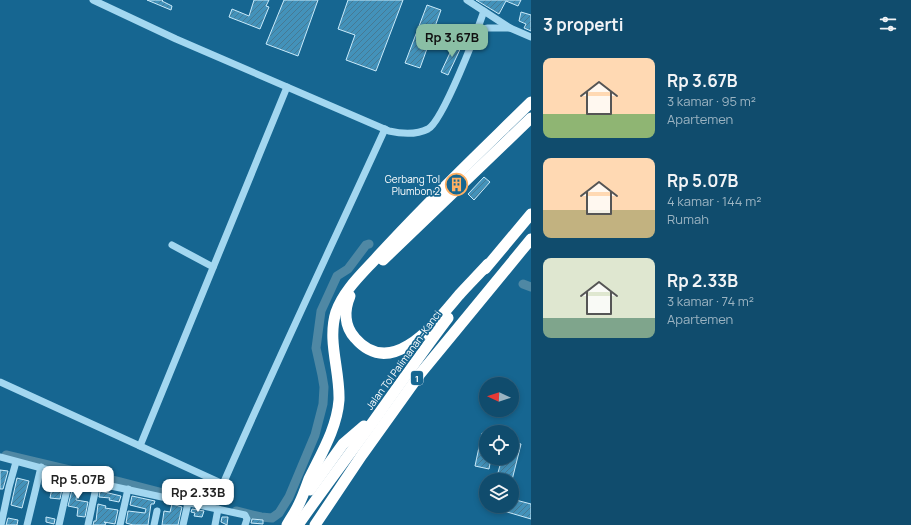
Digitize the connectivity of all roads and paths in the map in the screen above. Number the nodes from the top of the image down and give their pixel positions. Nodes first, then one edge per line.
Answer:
1 (93, 0) edge
2 (466, 0) edge
3 (484, 11) junction
4 (510, 28) junction
5 (477, 30) junction
6 (531, 37) edge
7 (287, 87) junction
8 (531, 102) edge
9 (531, 107) edge
10 (520, 114) junction
11 (531, 118) edge
12 (385, 129) junction
13 (531, 214) edge
14 (531, 239) edge
15 (172, 245) dead end
16 (488, 264) junction
17 (214, 267) junction
18 (0, 382) edge
19 (375, 419) junction
20 (140, 446) junction
21 (0, 457) edge
22 (16, 462) junction
23 (41, 467) junction
24 (70, 476) junction
25 (97, 483) junction
26 (128, 489) junction
27 (188, 503) junction
28 (300, 504) junction
29 (218, 509) junction
30 (157, 511) dead end
31 (1, 525) edge
32 (27, 525) edge
33 (59, 525) edge
34 (88, 525) edge
35 (120, 525) edge
36 (154, 525) edge
37 (183, 525) edge
38 (215, 525) edge
39 (245, 525) edge
40 (287, 525) edge
41 (298, 525) edge
42 (315, 525) edge

1 - 7 street
2 - 3 street
3 - 4 street
3 - 5 street
4 - 5 street
4 - 6 street
5 - 12 street
7 - 12 street
7 - 17 street
8 - 10 highway
9 - 10 highway
10 - 28 highway
11 - 16 highway
12 - 20 street
13 - 16 highway, Jalan Tol Palimanan–Kanci / 1
14 - 42 highway, 1
15 - 17 street
16 - 19 highway, Jalan Tol Palimanan–Kanci / 1
17 - 20 street
18 - 20 street
19 - 28 highway
19 - 41 highway, Jalan Tol Palimanan–Kanci / 1
21 - 22 street
22 - 23 street
22 - 31 street
23 - 24 street
23 - 32 street
24 - 25 street
24 - 33 street
25 - 26 street
25 - 34 street
26 - 27 street
26 - 35 street
27 - 29 street
27 - 37 street
28 - 40 highway
29 - 38 street
29 - 39 street
30 - 36 street

